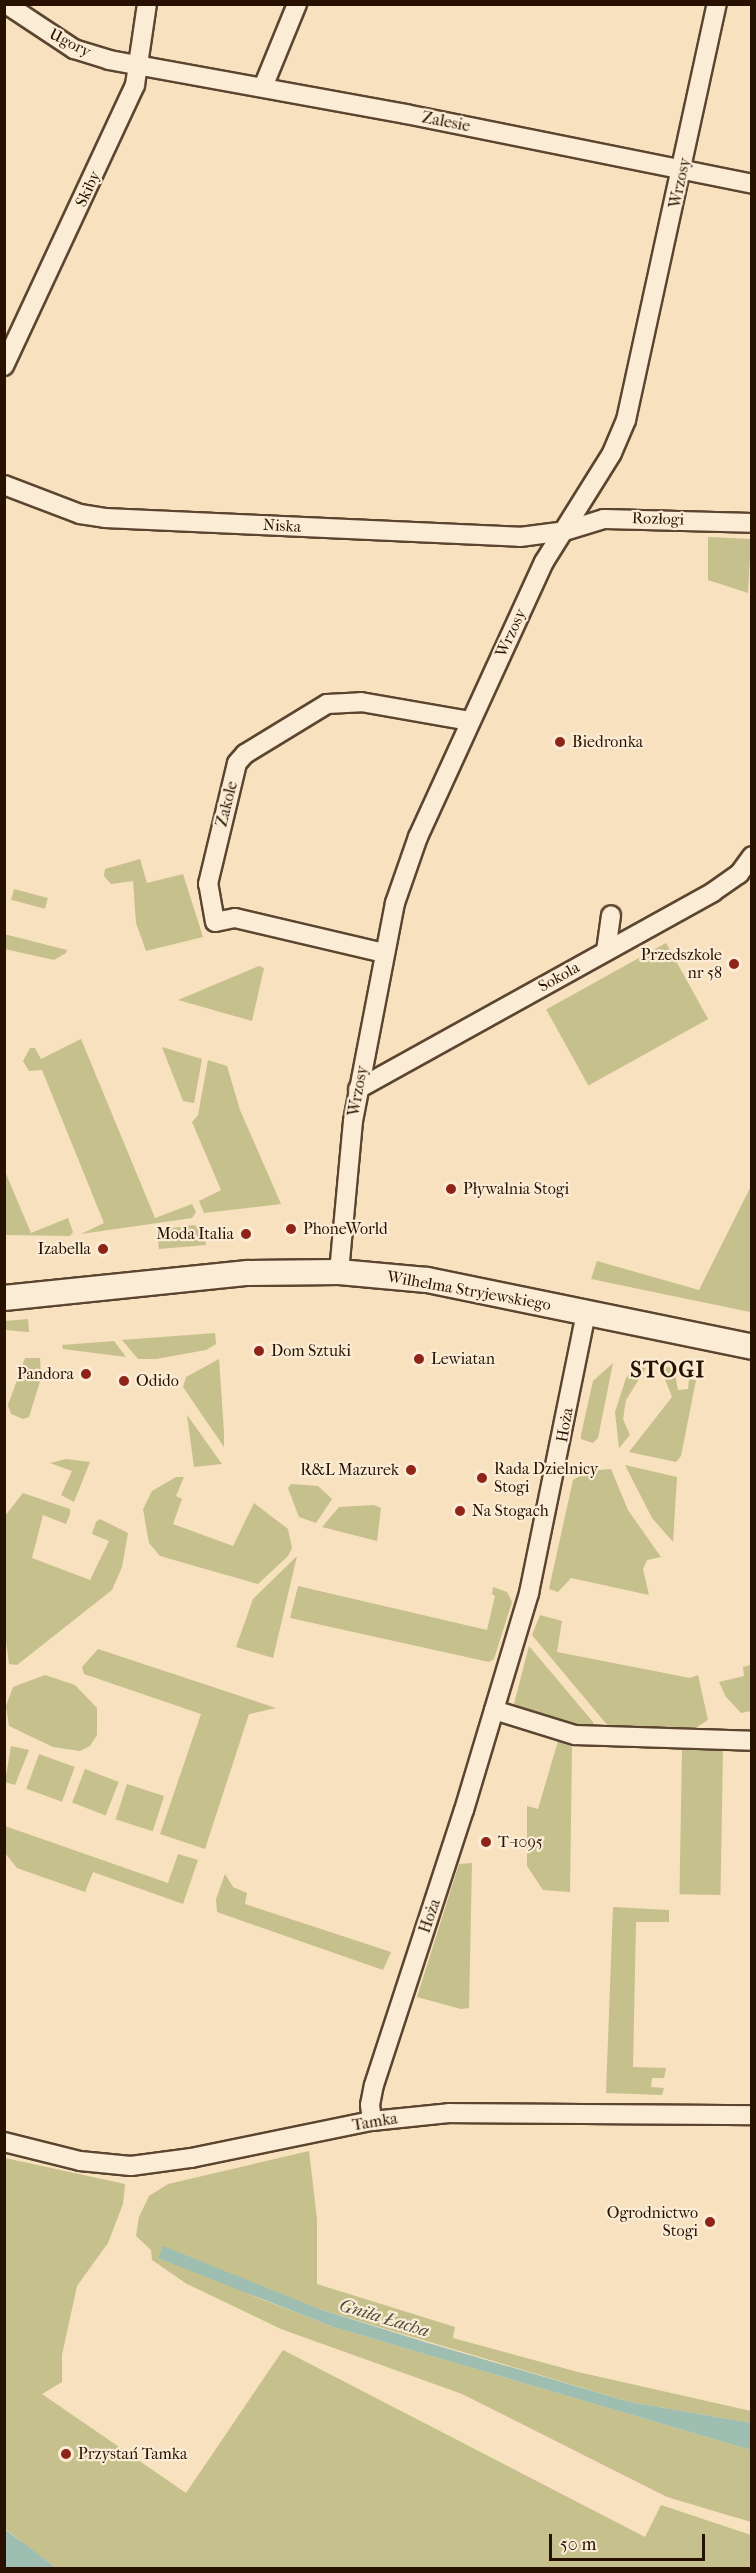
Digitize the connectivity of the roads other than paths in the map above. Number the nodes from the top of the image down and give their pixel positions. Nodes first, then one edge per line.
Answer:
1 (6, 4) edge
2 (147, 4) edge
3 (297, 4) edge
4 (717, 4) edge
5 (140, 63) junction
6 (263, 87) junction
7 (682, 169) junction
8 (752, 184) edge
9 (7, 354) edge
10 (4, 485) edge
11 (752, 523) edge
12 (566, 531) junction
13 (470, 721) junction
14 (752, 856) edge
15 (611, 915) dead end
16 (606, 951) junction
17 (384, 953) junction
18 (358, 1089) junction
19 (339, 1272) junction
20 (4, 1298) edge
21 (586, 1312) junction
22 (752, 1347) edge
23 (494, 1710) junction
24 (752, 1741) edge
25 (752, 2115) edge
26 (372, 2121) junction
27 (4, 2142) edge

1 - 5 street, Ugory
2 - 5 street, Skiby
3 - 6 street
4 - 7 street, Wrzosy
5 - 6 street, Zalesie
5 - 9 street, Skiby
6 - 7 street, Zalesie
7 - 8 street, Zalesie
7 - 12 street, Wrzosy
10 - 12 street, Niska
11 - 12 street, Rozłogi
12 - 13 street, Wrzosy
13 - 17 street, Wrzosy
13 - 17 street, Zakole
14 - 16 street, Sokola
15 - 16 street
16 - 18 street, Sokola
17 - 18 street, Wrzosy
18 - 19 street, Wrzosy
19 - 20 street, Wilhelma Stryjewskiego
19 - 21 street, Wilhelma Stryjewskiego
21 - 22 street, Wilhelma Stryjewskiego
21 - 23 street, Hoża
23 - 24 street
23 - 26 street, Hoża
25 - 26 street, Tamka
26 - 27 street, Tamka

